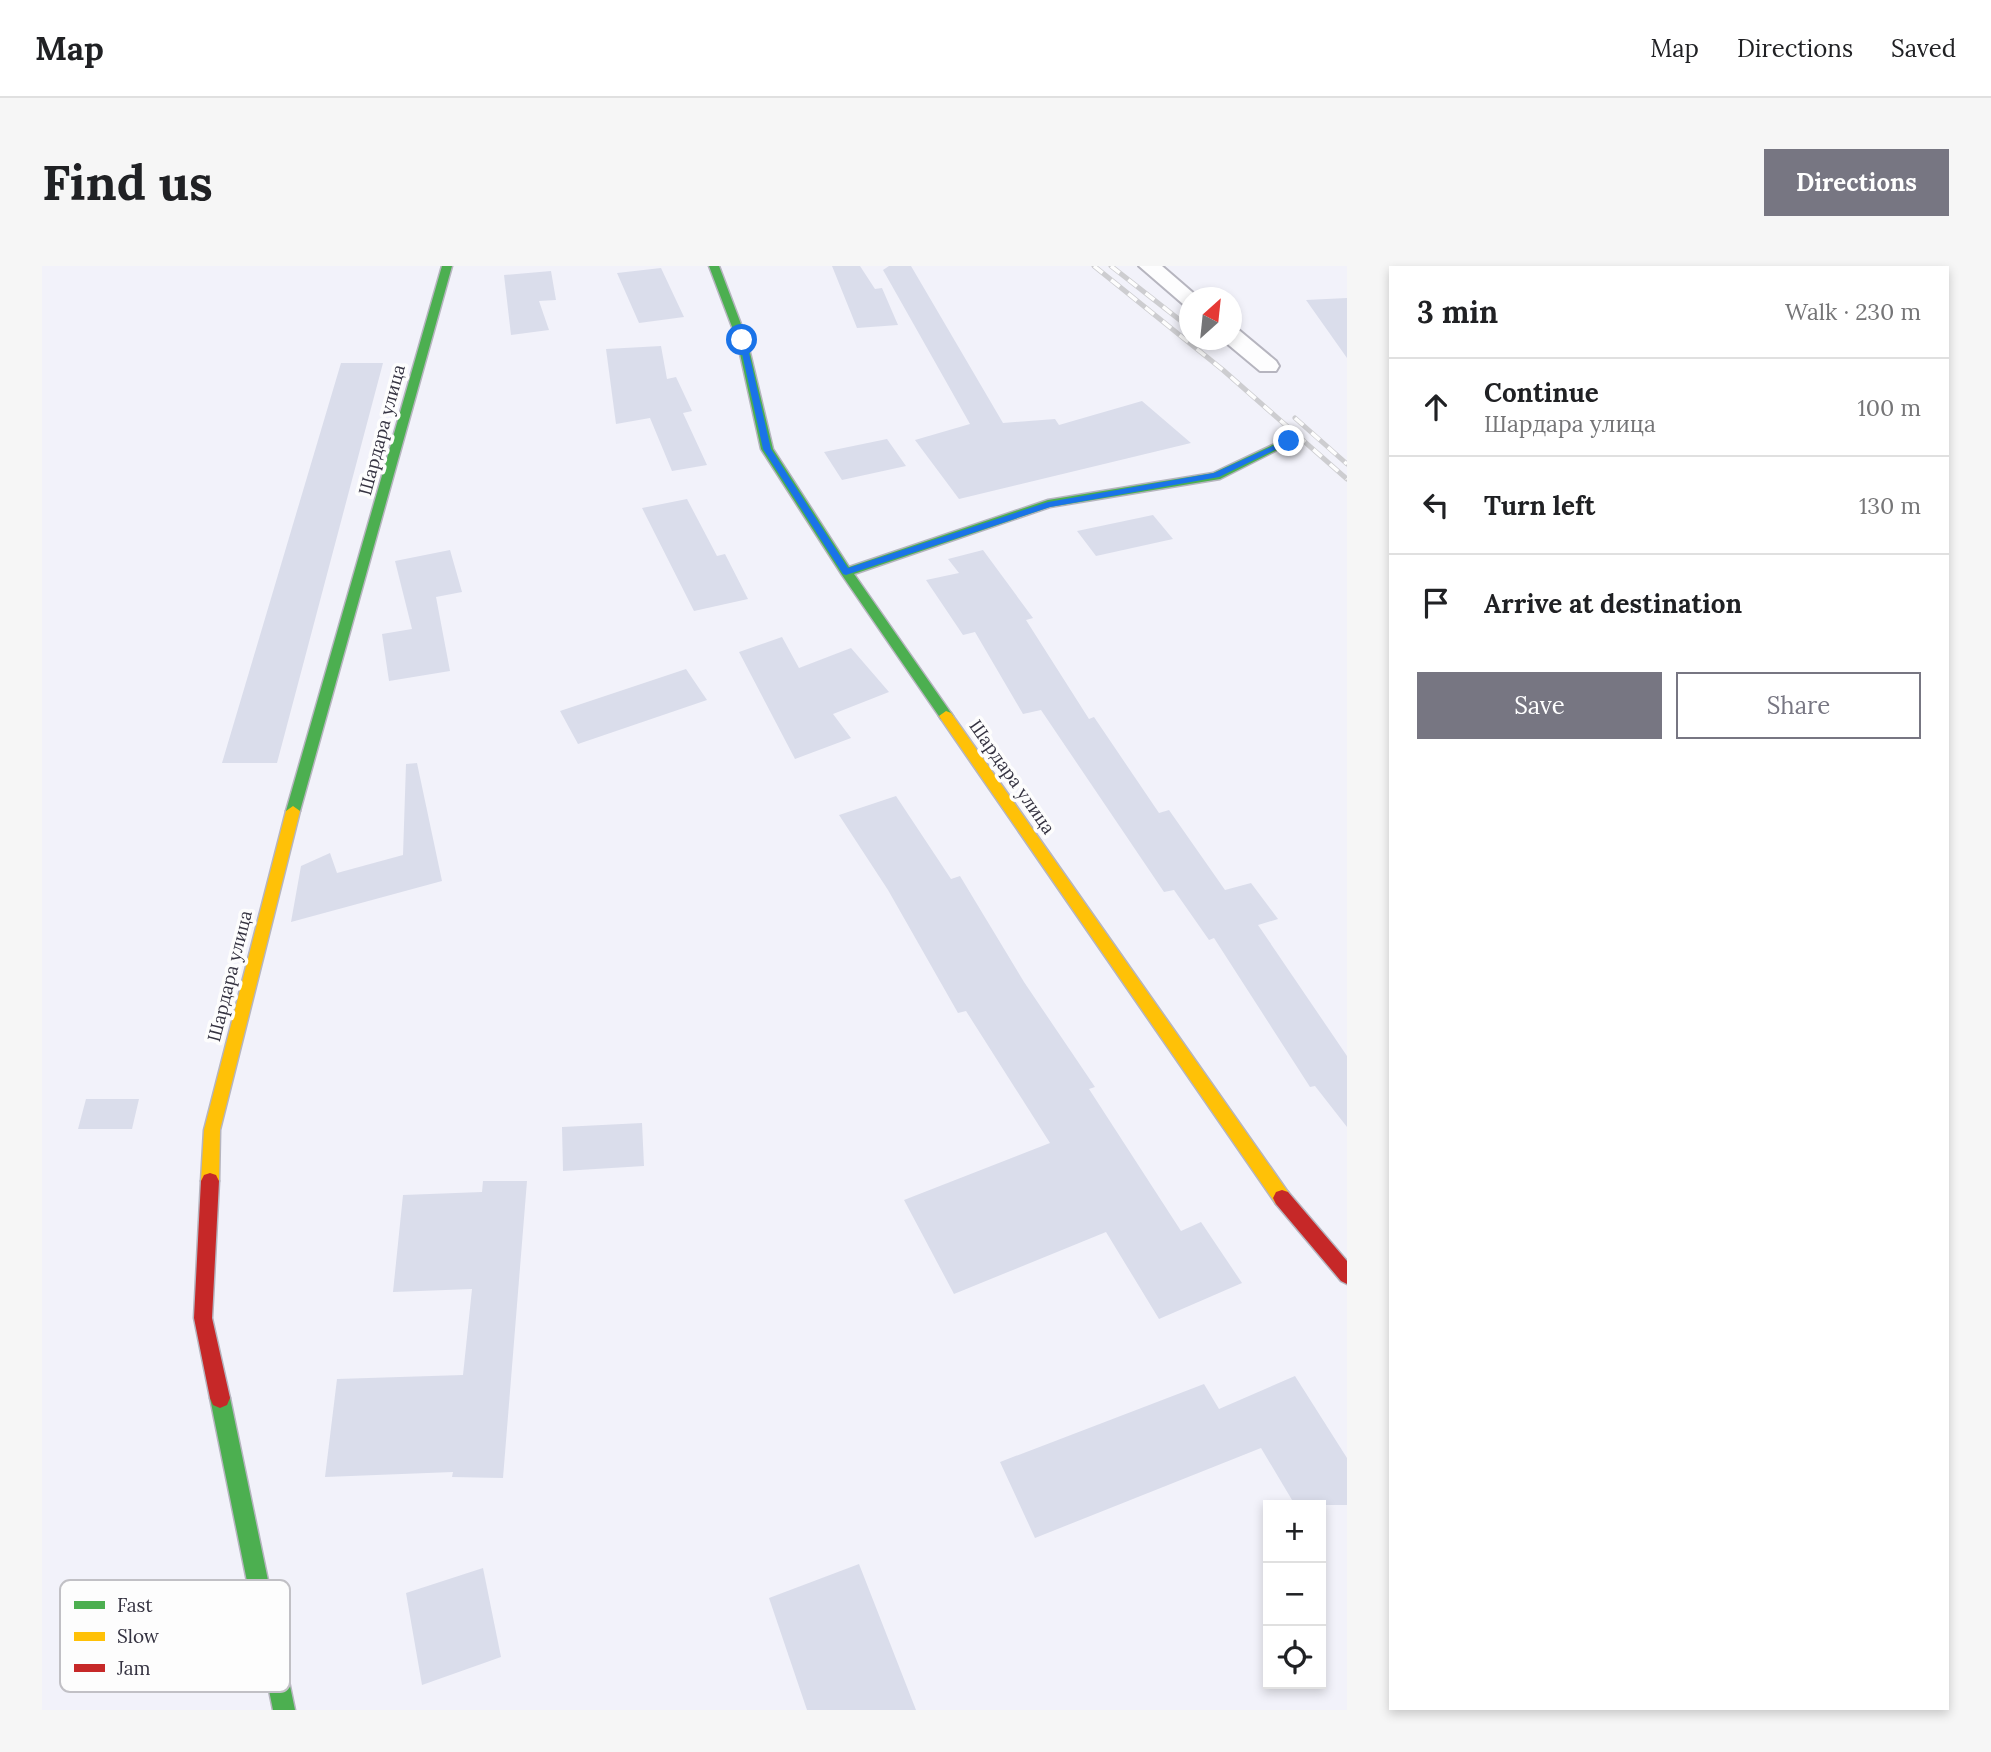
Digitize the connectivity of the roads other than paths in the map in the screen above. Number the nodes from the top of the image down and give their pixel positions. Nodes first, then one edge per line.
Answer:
1 (447, 266) edge
2 (714, 266) edge
3 (1149, 266) edge
4 (1179, 292) edge
5 (1242, 345) edge
6 (1268, 366) dead end
7 (1289, 441) dead end
8 (846, 572) junction
9 (1347, 1275) edge
10 (257, 1580) edge
11 (280, 1692) edge
12 (284, 1710) edge

1 - 10 street, Шардара улица
2 - 8 street, Шардара улица
3 - 4 street
5 - 6 street
7 - 8 street
8 - 9 street, Шардара улица
11 - 12 street, Шардара улица

